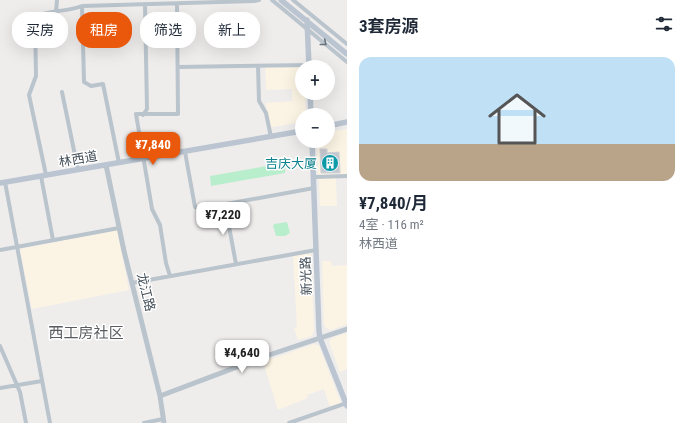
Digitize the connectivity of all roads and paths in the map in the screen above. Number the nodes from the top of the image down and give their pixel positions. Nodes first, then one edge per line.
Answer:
1 (57, 0) edge
2 (259, 0) edge
3 (272, 0) edge
4 (281, 0) edge
5 (286, 0) edge
6 (293, 0) edge
7 (148, 3) edge
8 (176, 4) junction
9 (82, 6) junction
10 (56, 12) joint
11 (307, 20) junction
12 (307, 29) junction
13 (347, 44) edge
14 (36, 48) edge
15 (347, 50) edge
16 (347, 54) edge
17 (309, 60) edge
18 (347, 62) edge
19 (258, 66) junction
20 (295, 66) edge
21 (178, 67) junction
22 (62, 92) dead end
23 (144, 115) junction
24 (347, 122) edge
25 (335, 125) edge
26 (295, 132) edge
27 (271, 137) junction
28 (312, 148) edge
29 (185, 152) junction
30 (144, 159) junction
31 (119, 163) junction
32 (106, 165) junction
33 (78, 170) junction
34 (43, 176) junction
35 (347, 176) edge
36 (314, 177) junction
37 (3, 183) edge
38 (314, 188) junction
39 (225, 205) junction
40 (119, 228) junction
41 (53, 240) junction
42 (17, 247) junction
43 (0, 250) edge
44 (316, 250) junction
45 (236, 264) junction
46 (170, 276) junction
47 (132, 283) junction
48 (347, 329) edge
49 (320, 338) junction
50 (0, 346) edge
51 (42, 381) junction
52 (16, 385) junction
53 (0, 388) edge
54 (160, 396) junction
55 (347, 404) edge
56 (164, 421) edge
57 (26, 423) edge
58 (50, 423) edge
59 (144, 423) edge
60 (289, 423) edge

1 - 10 street
2 - 8 street
3 - 12 street
4 - 11 main road
5 - 11 main road
6 - 13 street
7 - 8 street
7 - 9 street
7 - 23 street
8 - 21 street
9 - 10 street
9 - 31 street
11 - 12 main road
11 - 15 main road
11 - 16 main road
12 - 17 main road
12 -> 18 street
14 - 34 street
19 - 20 street
19 - 21 street
19 - 27 street
21 - 23 street
22 - 33 street
23 - 30 street
24 - 25 main road
26 - 27 main road, 林西道
27 - 29 main road, 林西道
28 - 36 main road, 新光路
29 - 30 main road, 林西道
29 - 39 street
30 - 31 main road, 林西道
30 - 46 street
31 - 32 main road, 林西道
32 - 33 main road, 林西道
32 - 40 street, 龙江路
33 - 34 main road, 林西道
34 - 37 main road, 林西道
34 - 41 street
35 - 36 street
36 - 38 main road, 新光路
37 - 42 street
38 - 39 street
38 - 44 main road, 新光路
39 - 45 street
40 - 41 street
40 - 47 street, 龙江路
41 - 42 street
42 - 43 street
42 - 51 street
44 - 45 street
44 - 49 main road, 新光路
45 - 46 street
46 - 47 street
47 - 54 street, 龙江路
48 - 49 street
49 - 54 street
49 - 55 main road, 新光路
50 - 52 street
51 - 52 street
51 - 58 street
52 - 53 street
52 - 57 street
54 - 56 street, 龙江路
55 - 60 street
56 - 59 street

